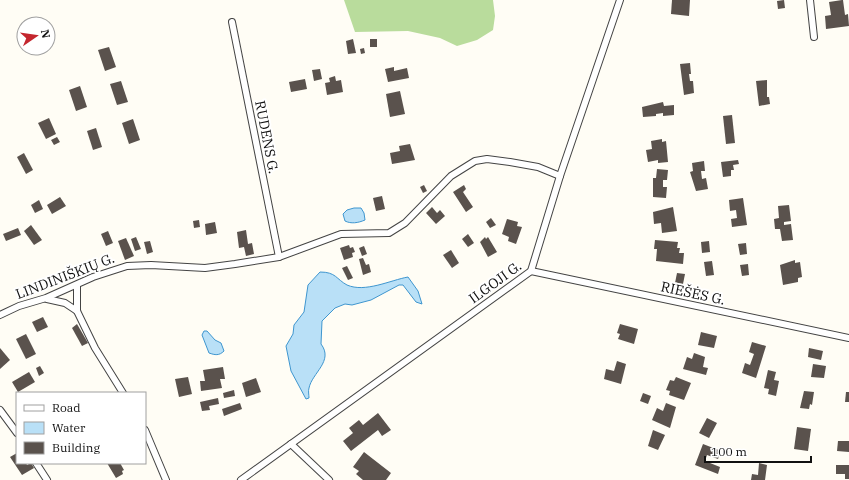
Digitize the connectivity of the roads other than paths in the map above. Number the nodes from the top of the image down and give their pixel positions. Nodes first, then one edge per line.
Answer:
1 (620, 0) edge
2 (810, 0) edge
3 (232, 22) dead end
4 (814, 37) dead end
5 (560, 176) junction
6 (279, 257) junction
7 (532, 271) junction
8 (77, 285) junction
9 (46, 298) junction
10 (77, 311) junction
11 (0, 315) edge
12 (849, 338) edge
13 (122, 392) edge
14 (0, 410) edge
15 (16, 432) edge
16 (146, 432) edge
17 (291, 444) junction
18 (37, 464) edge
19 (47, 480) edge
20 (166, 480) edge
21 (241, 480) edge
22 (330, 480) edge

1 - 5 street, ILGOJI G.
2 - 4 street
3 - 6 street, RUDENS G.
5 - 6 street, LINDINIŠKIŲ G.
5 - 7 street, ILGOJI G.
6 - 8 street, LINDINIŠKIŲ G.
7 - 12 street, RIEŠĖS G.
7 - 17 street, ILGOJI G.
8 - 9 street, LINDINIŠKIŲ G.
8 - 10 street
9 - 10 street
9 - 11 street, LINDINIŠKIŲ G.
10 - 13 street
14 - 15 street
16 - 20 street
17 - 21 street, ILGOJI G.
17 - 22 street
18 - 19 street

